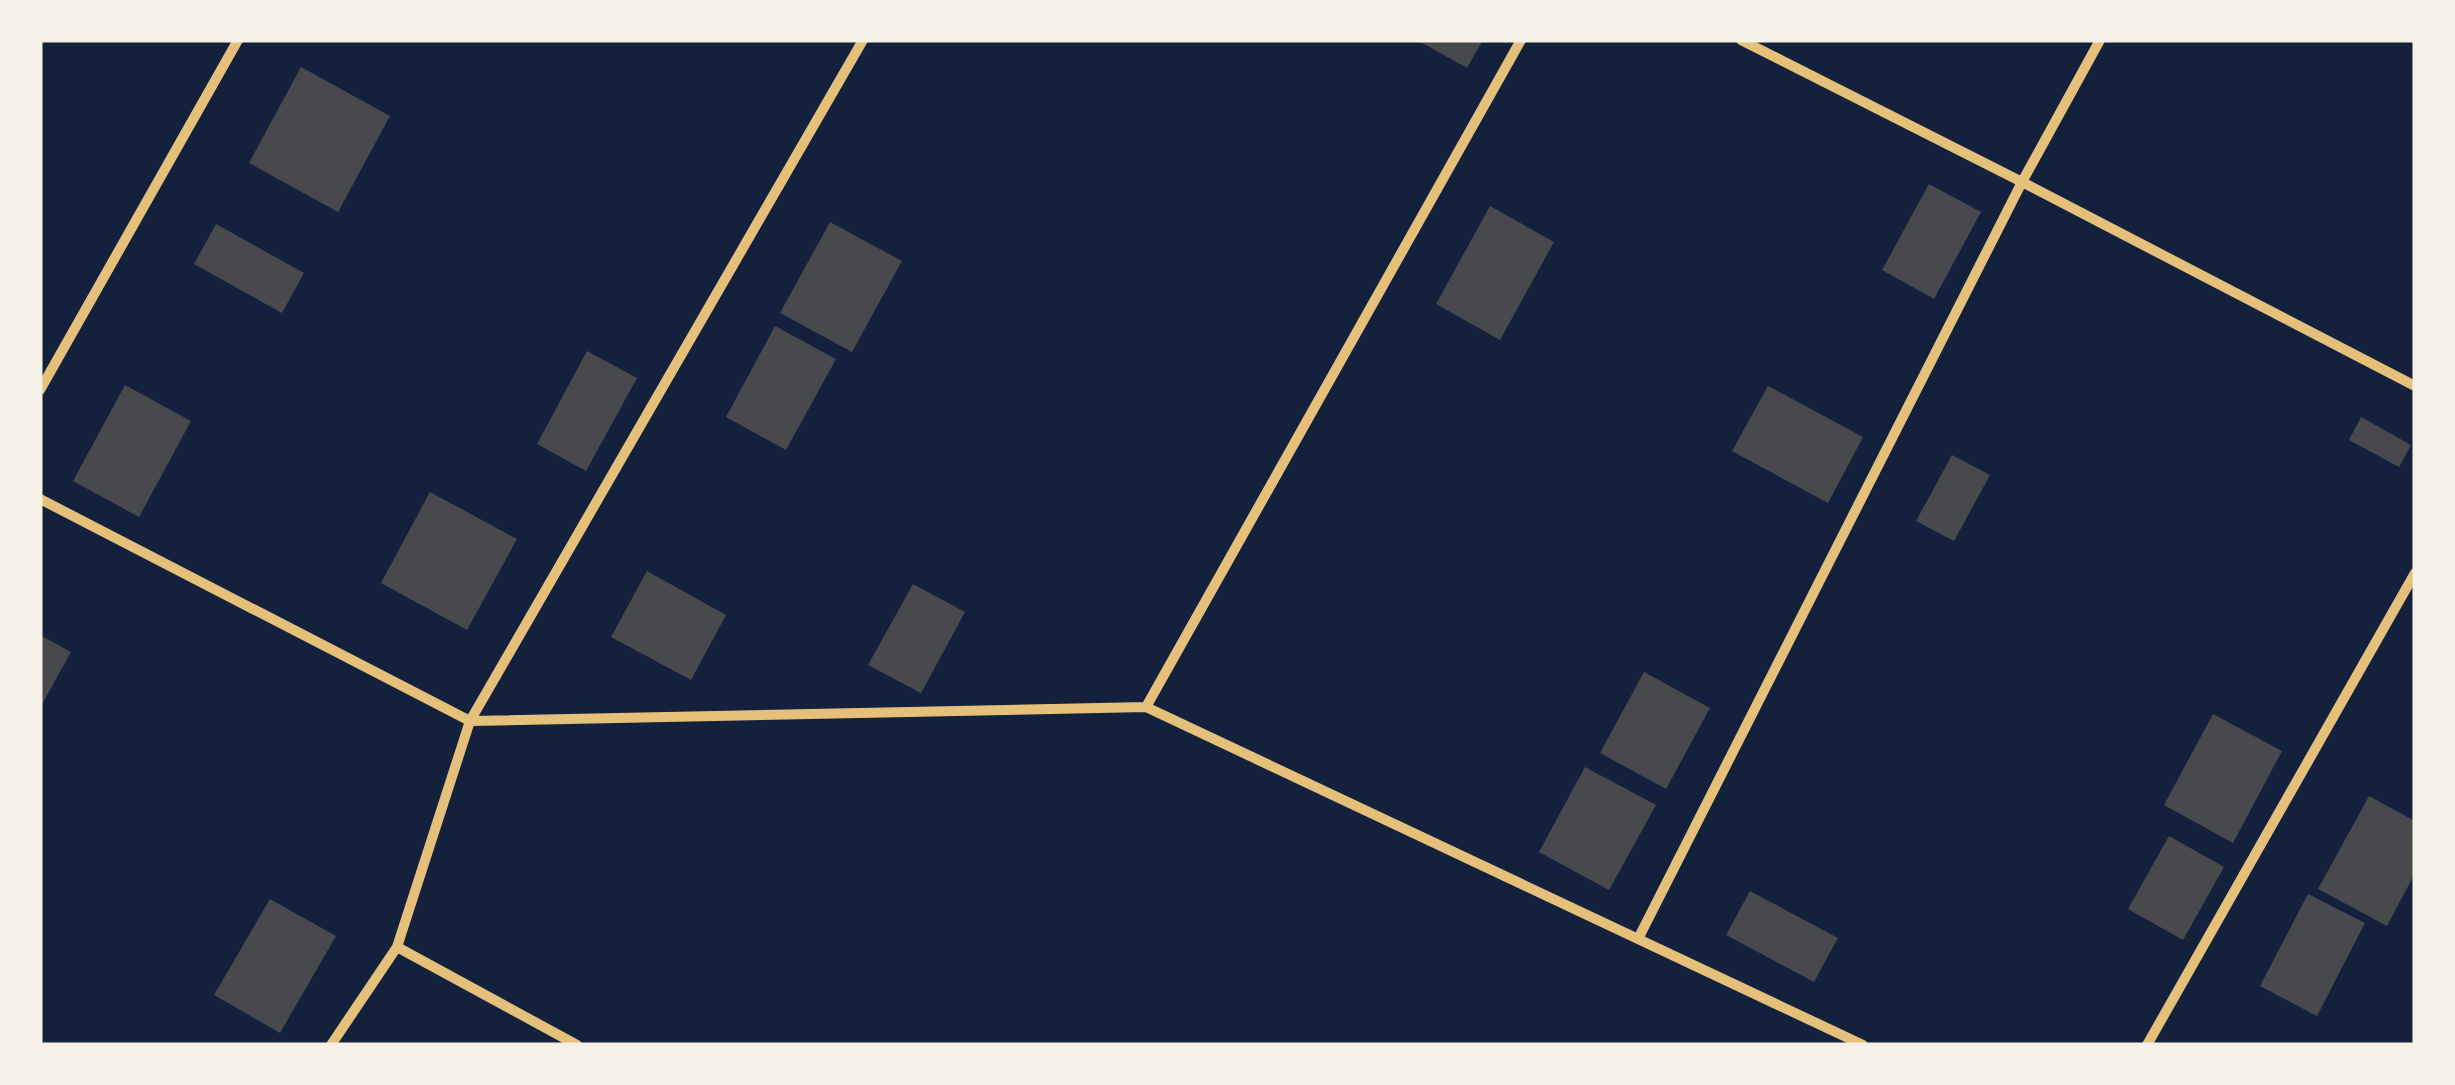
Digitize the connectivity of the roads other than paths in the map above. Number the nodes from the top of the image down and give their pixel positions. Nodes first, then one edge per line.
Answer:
1 (238, 40) edge
2 (863, 40) edge
3 (1520, 40) edge
4 (1741, 40) edge
5 (2100, 40) edge
6 (2022, 182) junction
7 (2415, 386) edge
8 (40, 390) edge
9 (40, 499) edge
10 (2415, 572) edge
11 (1146, 707) junction
12 (470, 721) junction
13 (1638, 939) junction
14 (397, 947) junction
15 (332, 1045) edge
16 (578, 1045) edge
17 (1864, 1045) edge
18 (2147, 1045) edge

1 - 8 street
2 - 12 street
3 - 11 street
4 - 6 street
5 - 6 street
6 - 7 street
6 - 13 street
9 - 12 street
10 - 18 street
11 - 12 street
11 - 13 street
12 - 14 street
13 - 17 street
14 - 15 street
14 - 16 street

